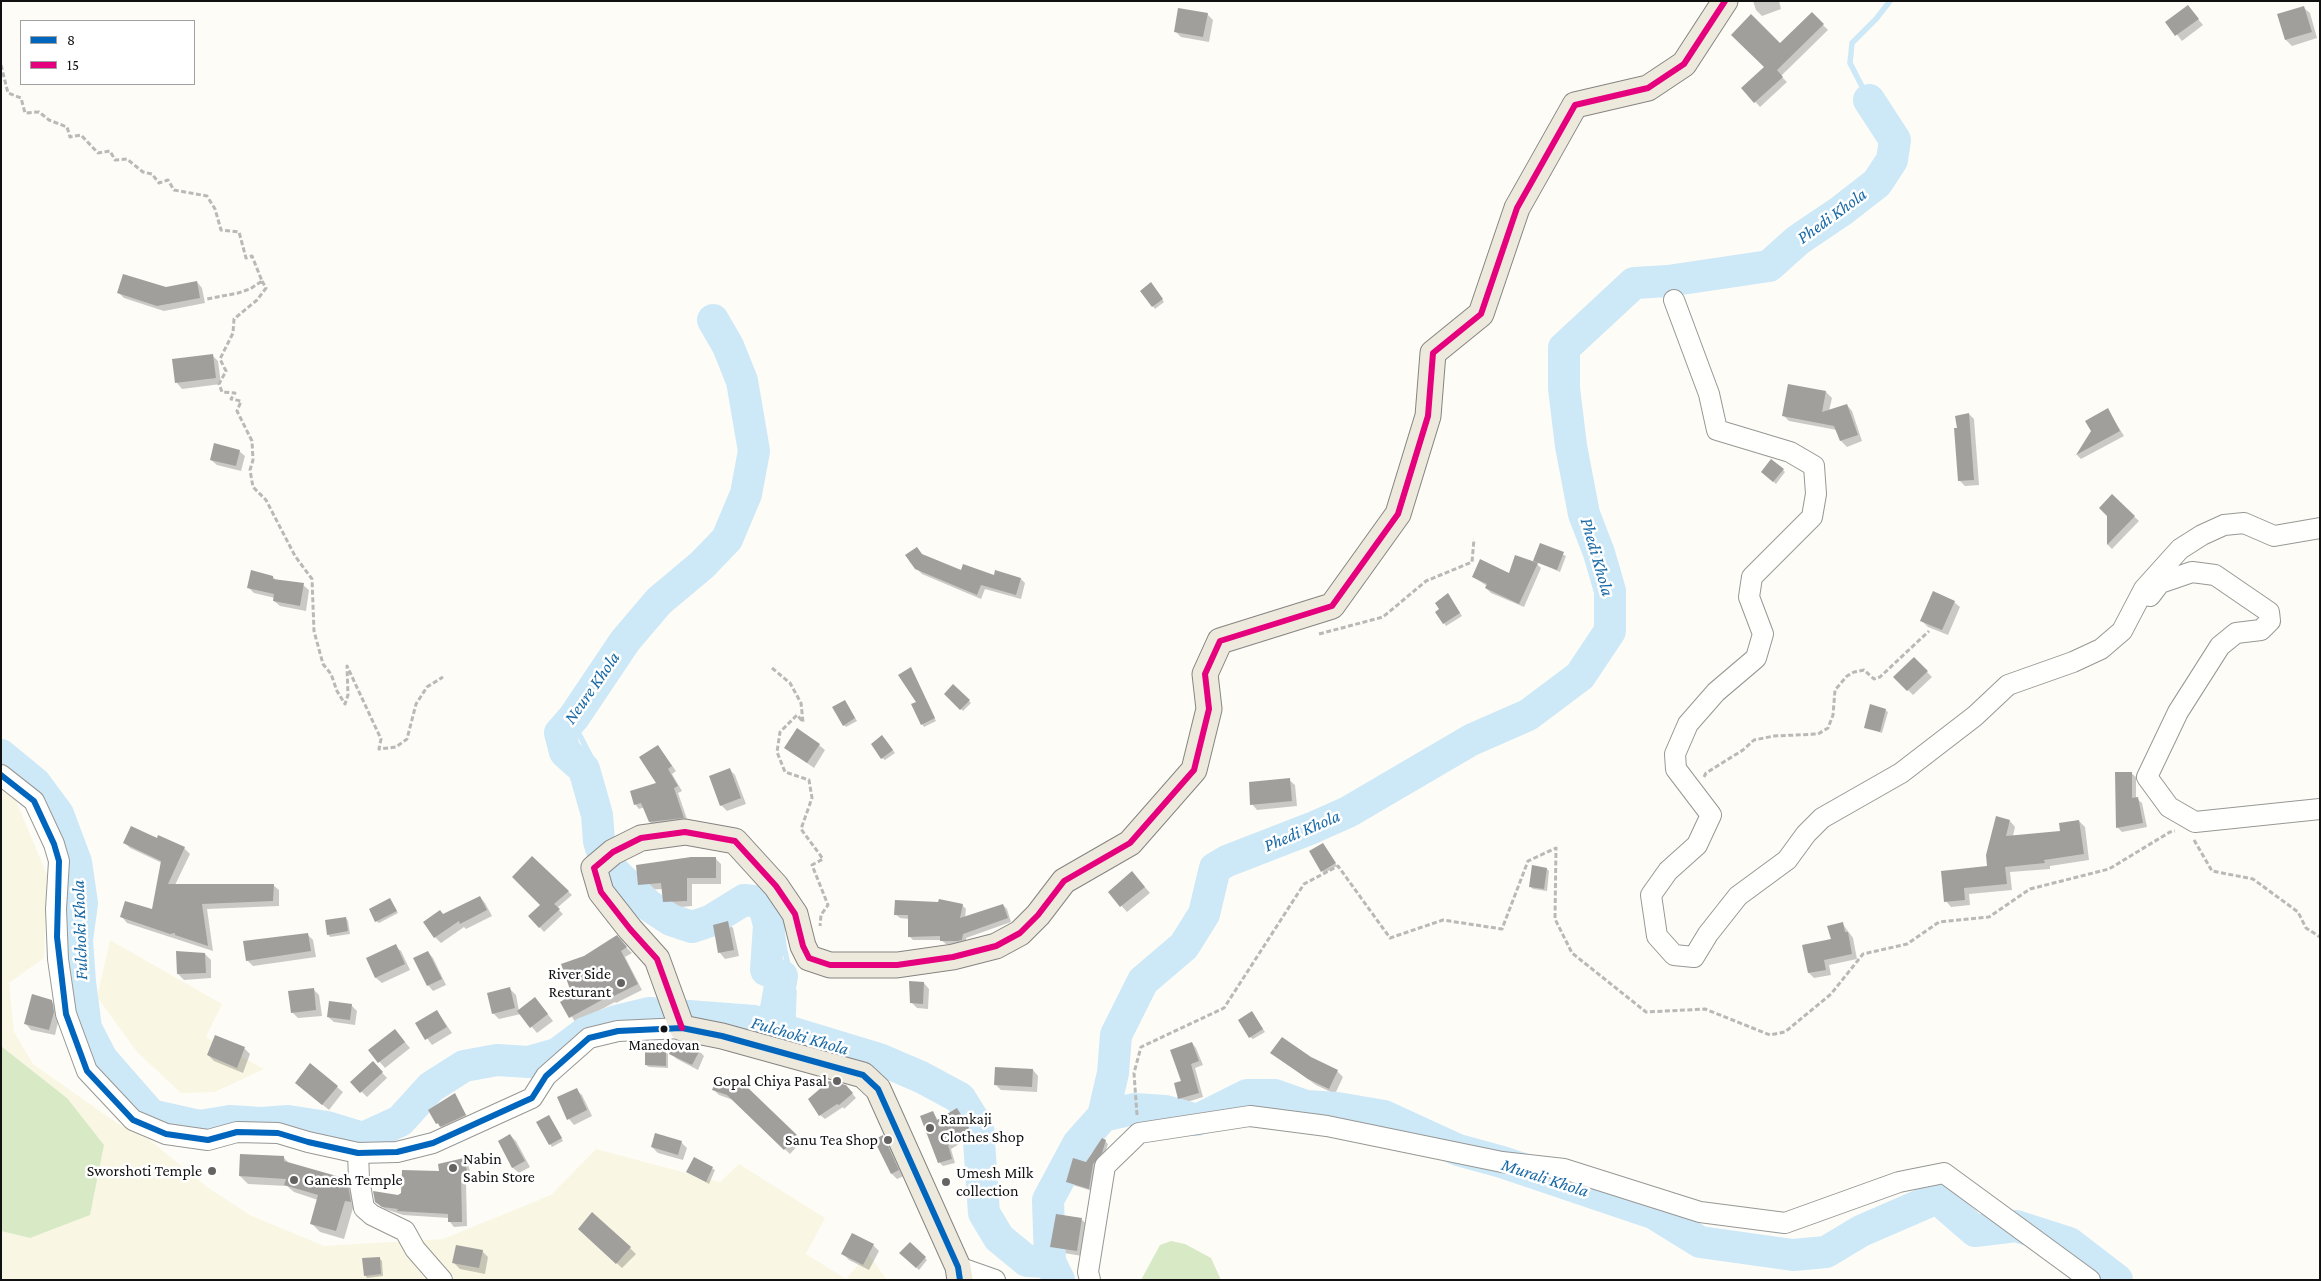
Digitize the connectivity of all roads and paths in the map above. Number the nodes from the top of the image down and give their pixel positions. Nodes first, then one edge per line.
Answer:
1 (1725, 1) edge
2 (1, 65) edge
3 (262, 281) junction
4 (207, 299) dead end
5 (1674, 300) dead end
6 (2320, 528) edge
7 (1474, 539) dead end
8 (1928, 631) dead end
9 (2122, 631) junction
10 (1312, 636) dead end
11 (772, 668) dead end
12 (443, 678) dead end
13 (1, 775) edge
14 (1691, 790) junction
15 (2320, 809) edge
16 (2191, 826) junction
17 (2320, 937) edge
18 (803, 946) junction
19 (682, 1028) junction
20 (1135, 1097) dead end
21 (358, 1153) junction
22 (959, 1273) edge
23 (442, 1280) edge
24 (995, 1280) edge
25 (1090, 1280) edge
26 (2090, 1280) edge

1 - 18 main road
2 - 3 path
3 - 4 path
3 - 12 path
5 - 14 street
6 - 9 street
7 - 10 path
8 - 14 path
9 - 14 street
9 - 16 street
11 - 18 path
13 - 21 street
15 - 16 street
16 - 17 path
16 - 20 path
18 - 19 main road
19 - 21 street
19 - 22 main road
21 - 23 street
22 - 24 street
25 - 26 street

